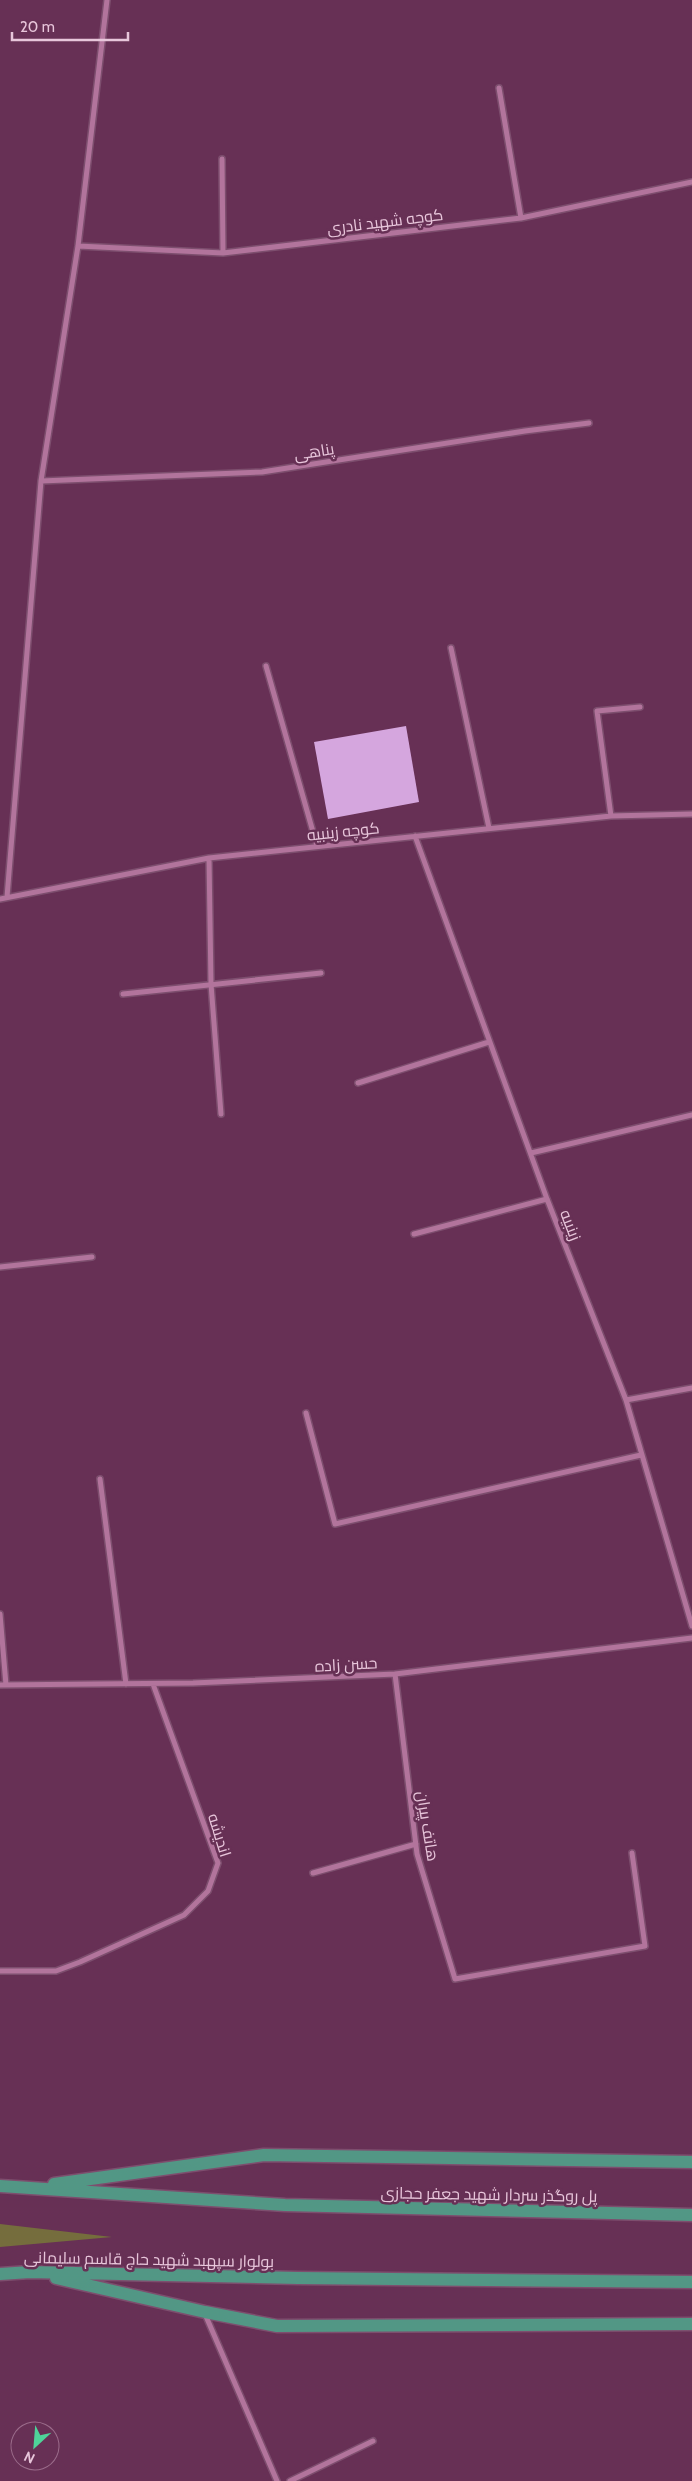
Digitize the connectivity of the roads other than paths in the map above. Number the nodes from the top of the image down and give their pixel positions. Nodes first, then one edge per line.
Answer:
1 (107, 0) edge
2 (499, 88) dead end
3 (222, 159) dead end
4 (692, 182) edge
5 (521, 218) junction
6 (78, 246) junction
7 (223, 253) junction
8 (589, 423) dead end
9 (41, 481) junction
10 (451, 648) dead end
11 (266, 666) dead end
12 (640, 707) dead end
13 (692, 814) edge
14 (611, 816) junction
15 (490, 828) junction
16 (415, 836) junction
17 (317, 846) junction
18 (209, 858) junction
19 (7, 898) junction
20 (0, 899) edge
21 (321, 973) dead end
22 (211, 984) junction
23 (123, 994) dead end
24 (489, 1042) junction
25 (358, 1083) dead end
26 (221, 1114) dead end
27 (692, 1114) edge
28 (531, 1153) junction
29 (547, 1199) junction
30 (414, 1234) dead end
31 (92, 1257) dead end
32 (0, 1267) edge
33 (692, 1388) edge
34 (626, 1400) junction
35 (306, 1414) dead end
36 (642, 1455) junction
37 (100, 1479) dead end
38 (0, 1614) edge
39 (692, 1626) edge
40 (692, 1638) edge
41 (395, 1674) junction
42 (126, 1684) junction
43 (153, 1684) junction
44 (3, 1685) edge
45 (416, 1844) junction
46 (632, 1853) dead end
47 (313, 1873) dead end
48 (0, 1972) edge
49 (692, 2162) edge
50 (0, 2186) edge
51 (27, 2188) junction
52 (692, 2215) edge
53 (30, 2272) junction
54 (0, 2274) edge
55 (692, 2282) edge
56 (204, 2312) junction
57 (692, 2324) edge
58 (372, 2441) dead end
59 (277, 2481) edge
60 (290, 2481) edge

1 - 6 street
2 - 5 street
3 - 7 street
4 - 5 street, کوچه شهید نادری
5 - 7 street, کوچه شهید نادری
6 - 7 street, کوچه شهید نادری
6 - 9 street
8 - 9 street, پناهی
9 - 19 street
10 - 15 street
11 - 17 street
12 - 14 street
13 - 14 street, کوچه زینبیه
14 - 15 street, کوچه زینبیه
15 - 16 street, کوچه زینبیه
16 - 17 street, کوچه زینبیه
16 - 24 street, زینبیه
17 - 18 street, کوچه زینبیه
18 - 19 street, کوچه زینبیه
18 - 22 street
19 - 20 street, کوچه زینبیه
21 - 22 street
22 - 23 street
22 - 26 street
24 - 25 street
24 - 28 street, زینبیه
27 - 28 street
28 - 29 street, زینبیه
29 - 30 street
29 - 34 street, زینبیه
31 - 32 street
33 - 34 street
34 - 36 street, زینبیه
35 - 36 street
36 - 39 street, زینبیه
37 - 42 street
38 - 44 street
40 - 41 street, حسن زاده
41 - 43 street, حسن زاده
41 - 45 street, هاتف پیران
42 - 43 street, حسن زاده
42 - 44 street, حسن زاده
43 - 48 street, اندیشه
45 - 46 street, هاتف پیران
45 - 47 street
49 - 51 main road
50 - 51 main road
51 - 52 main road, پل روگذر سردار شهید جعفر حجازی
53 - 54 main road, بولوار سپهبد شهید حاج قاسم سلیمانی
53 - 55 main road, بولوار سپهبد شهید حاج قاسم سلیمانی
53 - 56 main road
56 - 57 main road
56 - 59 street
58 - 60 street

